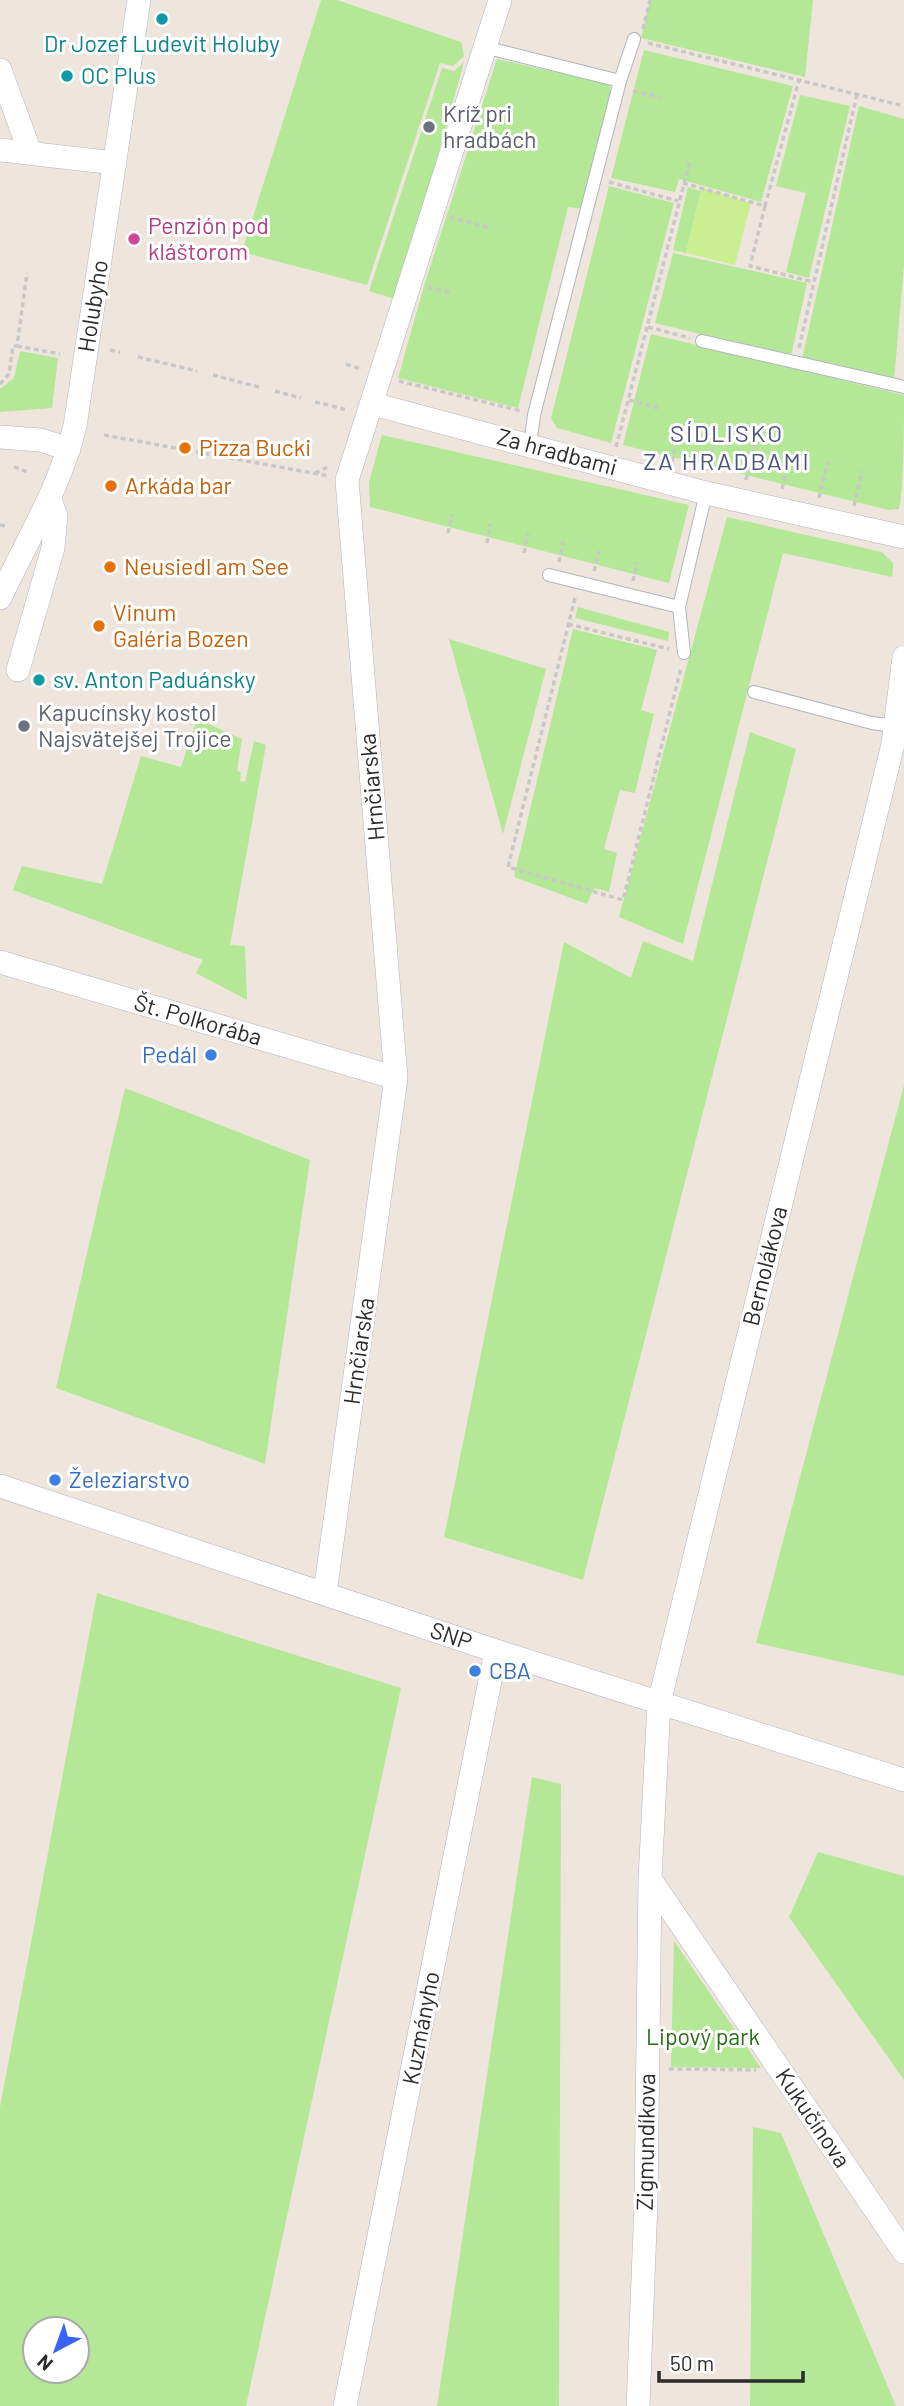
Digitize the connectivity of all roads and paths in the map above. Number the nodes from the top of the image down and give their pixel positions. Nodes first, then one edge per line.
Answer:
1 (139, 0) edge
2 (500, 0) edge
3 (634, 39) joint
4 (484, 47) junction
5 (0, 70) edge
6 (799, 80) junction
7 (624, 85) junction
8 (857, 94) junction
9 (660, 97) dead end
10 (904, 106) edge
11 (0, 150) edge
12 (30, 152) junction
13 (690, 161) dead end
14 (116, 163) junction
15 (606, 181) dead end
16 (683, 183) junction
17 (678, 201) junction
18 (765, 206) junction
19 (441, 214) dead end
20 (490, 228) dead end
21 (27, 273) dead end
22 (814, 282) junction
23 (419, 284) dead end
24 (451, 293) dead end
25 (648, 327) junction
26 (702, 341) joint
27 (18, 346) junction
28 (110, 350) dead end
29 (120, 352) dead end
30 (60, 354) dead end
31 (138, 356) dead end
32 (795, 363) junction
33 (197, 371) dead end
34 (213, 375) dead end
35 (392, 380) dead end
36 (0, 384) edge
37 (259, 387) dead end
38 (904, 387) edge
39 (275, 391) dead end
40 (301, 398) dead end
41 (628, 400) junction
42 (315, 401) dead end
43 (373, 404) junction
44 (329, 405) dead end
45 (658, 408) dead end
46 (534, 415) junction
47 (680, 425) dead end
48 (715, 433) dead end
49 (104, 435) dead end
50 (0, 437) edge
51 (754, 443) dead end
52 (530, 445) junction
53 (69, 449) junction
54 (615, 449) dead end
55 (791, 453) dead end
56 (672, 462) dead end
57 (828, 462) dead end
58 (14, 467) dead end
59 (29, 471) dead end
60 (862, 471) dead end
61 (338, 478) dead end
62 (746, 480) dead end
63 (707, 482) junction
64 (782, 489) dead end
65 (819, 498) dead end
66 (50, 500) junction
67 (854, 506) dead end
68 (453, 514) dead end
69 (490, 524) dead end
70 (448, 533) dead end
71 (528, 534) dead end
72 (904, 537) edge
73 (564, 542) dead end
74 (487, 543) dead end
75 (598, 551) dead end
76 (524, 553) dead end
77 (559, 562) dead end
78 (637, 562) dead end
79 (594, 571) dead end
80 (549, 575) dead end
81 (633, 581) dead end
82 (579, 582) junction
83 (0, 597) edge
84 (679, 607) junction
85 (568, 624) junction
86 (684, 653) junction
87 (904, 657) edge
88 (18, 670) dead end
89 (754, 692) dead end
90 (895, 726) junction
91 (0, 962) edge
92 (396, 1078) junction
93 (0, 1486) edge
94 (325, 1594) junction
95 (496, 1651) junction
96 (659, 1703) junction
97 (904, 1780) edge
98 (650, 1879) junction
99 (666, 2069) dead end
100 (765, 2070) dead end
101 (904, 2252) edge
102 (345, 2406) edge
103 (638, 2406) edge

1 - 14 street, Holubyho
2 - 4 street, Hrnčiarska
3 - 6 path
3 - 7 lane
4 - 7 lane
4 - 43 street, Hrnčiarska
5 - 12 street
6 - 8 path
6 - 18 path
7 - 9 path
7 - 46 lane
8 - 10 path
8 - 22 path
11 - 12 street
12 - 14 street
13 - 16 path
14 - 53 street, Holubyho
15 - 17 path
16 - 17 path
16 - 18 path
17 - 25 path
18 - 22 path
19 - 20 path
21 - 27 path
22 - 32 path
23 - 24 path
25 - 26 path
25 - 41 path
26 - 32 lane
27 - 30 path
27 - 36 path
28 - 29 path
31 - 33 path
32 - 38 lane
34 - 37 path
35 - 46 path
39 - 40 path
41 - 45 path
41 - 54 path
42 - 44 path
43 - 52 street, Za hradbami
43 - 92 street, Hrnčiarska
46 - 52 lane
47 - 56 path
48 - 63 path
49 - 61 path
50 - 53 street
51 - 62 path
52 - 63 street, Za hradbami
53 - 66 street, Holubyho
55 - 64 path
57 - 65 path
58 - 59 path
60 - 67 path
63 - 72 street, Za hradbami
63 - 84 lane
66 - 83 street, Holubyho
66 - 88 street
68 - 70 path
69 - 74 path
71 - 76 path
73 - 77 path
75 - 79 path
78 - 81 path
80 - 82 lane
82 - 84 lane
82 - 85 path
84 - 86 lane
85 - 86 path
85 - 86 path
87 - 90 street, Bernolákova
89 - 90 lane
90 - 96 street, Bernolákova
91 - 92 street, Št. Polkorába
92 - 94 street, Hrnčiarska
93 - 94 street, SNP
94 - 95 street, SNP
95 - 96 street, SNP
95 - 102 street, Kuzmányho
96 - 97 street, SNP
96 - 98 street, Bernolákova
98 - 101 street, Kukučínova
98 - 103 street, Zigmundíkova
99 - 100 path

